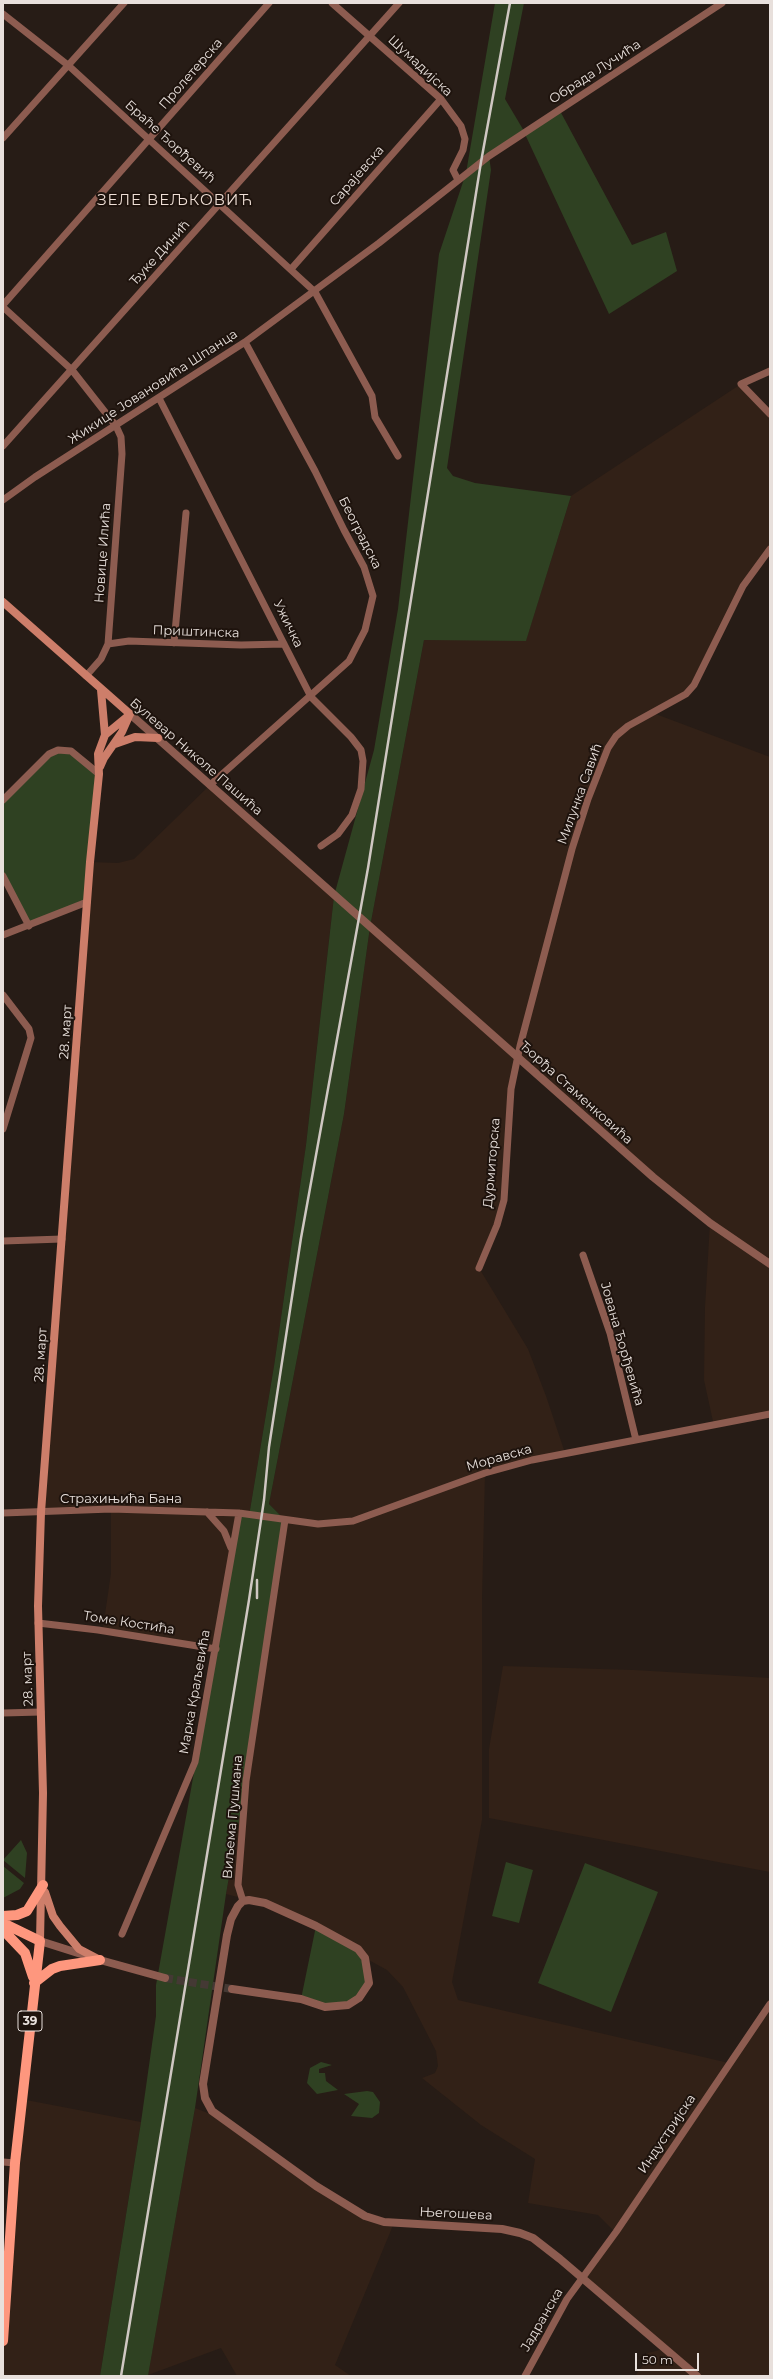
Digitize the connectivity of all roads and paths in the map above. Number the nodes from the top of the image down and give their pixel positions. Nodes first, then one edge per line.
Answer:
1 (124, 3) edge
2 (269, 3) edge
3 (332, 3) edge
4 (399, 3) edge
5 (722, 3) edge
6 (3, 14) edge
7 (369, 36) junction
8 (69, 66) junction
9 (441, 99) junction
10 (3, 138) edge
11 (150, 139) junction
12 (481, 162) joint
13 (458, 180) junction
14 (220, 204) junction
15 (292, 268) junction
16 (315, 292) junction
17 (3, 306) edge
18 (245, 342) junction
19 (72, 370) junction
20 (770, 371) edge
21 (159, 398) junction
22 (770, 414) edge
23 (116, 426) junction
24 (3, 446) edge
25 (398, 456) dead end
26 (3, 500) edge
27 (186, 513) dead end
28 (770, 549) edge
29 (3, 602) edge
30 (174, 643) junction
31 (108, 644) junction
32 (284, 644) junction
33 (86, 676) junction
34 (102, 690) junction
35 (311, 697) junction
36 (130, 714) junction
37 (105, 735) junction
38 (158, 738) junction
39 (112, 745) junction
40 (99, 773) junction
41 (210, 785) junction
42 (3, 800) edge
43 (321, 846) dead end
44 (3, 876) edge
45 (87, 902) junction
46 (29, 926) junction
47 (374, 930) joint
48 (3, 935) edge
49 (3, 995) edge
50 (518, 1057) junction
51 (3, 1129) edge
52 (62, 1239) junction
53 (3, 1241) edge
54 (583, 1255) dead end
55 (770, 1264) edge
56 (479, 1268) dead end
57 (770, 1414) edge
58 (636, 1440) junction
59 (3, 1512) edge
60 (41, 1512) junction
61 (207, 1512) junction
62 (239, 1514) junction
63 (285, 1520) junction
64 (232, 1551) junction
65 (38, 1623) junction
66 (216, 1649) junction
67 (41, 1712) junction
68 (3, 1713) edge
69 (42, 1885) junction
70 (243, 1901) junction
71 (3, 1916) edge
72 (3, 1923) edge
73 (3, 1930) edge
74 (122, 1934) dead end
75 (40, 1941) junction
76 (100, 1960) junction
77 (165, 1978) tunnel mouth
78 (34, 1983) junction
79 (232, 1989) tunnel mouth
80 (770, 2004) edge
81 (3, 2162) edge
82 (14, 2163) junction
83 (582, 2278) junction
84 (7, 2279) junction
85 (3, 2290) edge
86 (3, 2325) edge
87 (3, 2340) edge
88 (525, 2376) edge
89 (697, 2376) edge

1 - 8 street
2 - 11 street, Пролетерска
3 - 7 street, Шумадијска
4 - 7 street, Ђуке Динић
5 - 12 street, Обрада Лучића
6 - 8 street, Браће Ђорђевић
7 - 9 street, Шумадијска
7 - 14 street, Ђуке Динић
8 - 10 street
8 - 11 street, Браће Ђорђевић
9 - 13 street, Шумадијска
9 - 15 street, Сарајевска
11 - 14 street, Браће Ђорђевић
11 - 17 street, Пролетерска
12 - 13 street, Жикице Јовановића Шпанца
13 - 16 street, Жикице Јовановића Шпанца
14 - 15 street, Браће Ђорђевић
14 - 19 street, Ђуке Динић
15 - 16 street, Браће Ђорђевић
16 - 18 street, Жикице Јовановића Шпанца
16 - 25 street
17 - 19 street
18 - 21 street, Жикице Јовановића Шпанца
18 - 35 street, Београдска
19 - 23 street
19 - 24 street, Ђуке Динић
20 - 22 street
21 - 23 street, Жикице Јовановића Шпанца
21 - 32 street, Ужичка
23 - 26 street, Жикице Јовановића Шпанца
23 - 31 street, Новице Илића
27 - 30 street
28 - 50 street, Милунка Савић
29 - 33 main road, Булевар Николе Пашића
30 - 31 street, Приштинска
30 - 32 street, Приштинска
31 - 33 street, Новице Илића
32 - 35 street, Ужичка
33 - 34 main road, Булевар Николе Пашића
34 - 36 main road, Булевар Николе Пашића
34 - 37 main road, 28. март
35 - 41 street, Београдска
35 - 43 street, Ужичка
36 - 37 main road
36 - 38 street, Булевар Николе Пашића
36 - 39 main road, 28. март
37 - 40 main road, 28. март
38 - 39 main road
38 - 41 street, Булевар Николе Пашића
39 - 40 main road, 28. март
40 - 42 street
40 - 45 main road, 28. март
41 - 47 street, Булевар Николе Пашића
44 - 46 street
45 - 46 street
45 - 52 main road, 28. март
46 - 48 street
47 - 50 street, Ђорђа Стаменковића
49 - 51 street
50 - 55 street, Ђорђа Стаменковића
50 - 56 street, Дурмиторска
52 - 53 street
52 - 60 main road, 28. март
54 - 58 street, Јована Ђорђевића
57 - 58 street, Моравска
58 - 63 street, Моравска
59 - 60 street, Страхињића Бана
60 - 61 street, Страхињића Бана
60 - 65 main road, 28. март
61 - 62 street, Страхињића Бана
61 - 64 street
62 - 63 street, Моравска
62 - 64 street, Марка Краљевића
63 - 70 street, Виљема Пушмана
64 - 66 street, Марка Краљевића
65 - 66 street, Томе Костића
65 - 67 main road, 28. март
66 - 74 street, Марка Краљевића
67 - 68 street
67 - 69 main road, 28. март
69 - 71 main road
69 - 75 main road, 28. март
69 - 76 main road
70 - 79 street
70 - 83 street, Његошева
72 - 75 main road
73 - 78 main road
75 - 76 street
75 - 78 main road, 39
76 - 77 street
76 - 78 main road
78 - 82 main road, 39
80 - 83 street, Индустријска
81 - 82 street
82 - 84 main road, 39
83 - 88 street, Јадранска
83 - 89 street, Његошева
84 - 85 street
84 - 86 main road, 39
86 - 87 main road, 39

